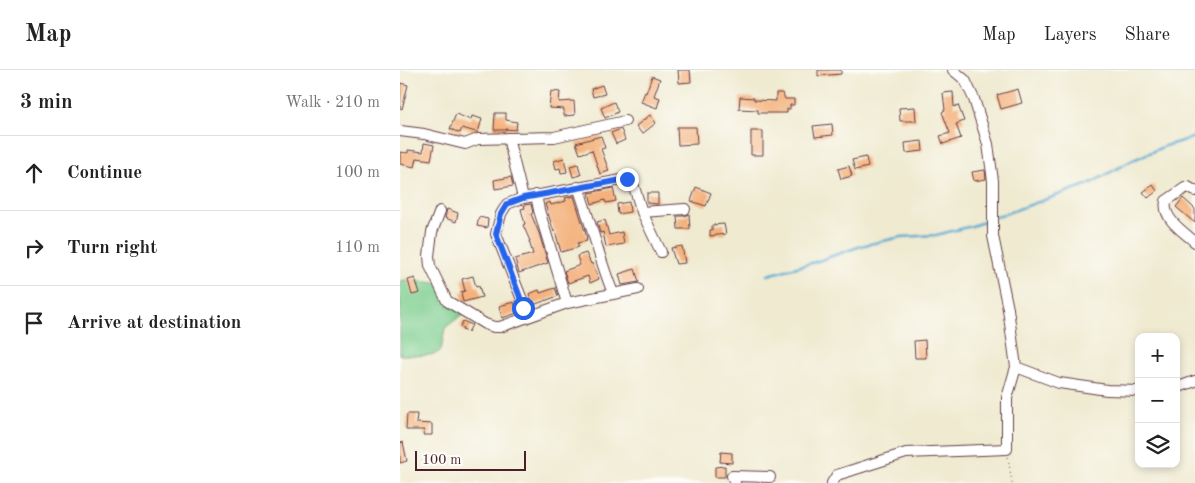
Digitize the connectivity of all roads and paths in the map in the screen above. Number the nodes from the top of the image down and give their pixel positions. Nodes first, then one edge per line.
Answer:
1 (953, 70) edge
2 (625, 121) dead end
3 (400, 131) edge
4 (508, 138) junction
5 (578, 187) junction
6 (1195, 191) edge
7 (536, 195) junction
8 (523, 198) junction
9 (685, 209) dead end
10 (440, 211) dead end
11 (642, 212) junction
12 (1195, 242) edge
13 (660, 252) dead end
14 (638, 289) dead end
15 (613, 293) junction
16 (567, 303) junction
17 (526, 318) junction
18 (1016, 367) junction
19 (1195, 381) edge
20 (1180, 387) edge
21 (1135, 391) edge
22 (1007, 449) junction
23 (770, 477) dead end
24 (735, 483) edge
25 (832, 483) edge
26 (1012, 483) edge

1 - 18 street
2 - 4 street
3 - 4 street
4 - 8 street
5 - 7 street
5 - 11 street
5 - 15 street
6 - 12 street
7 - 8 street
7 - 16 street
8 - 17 street
9 - 11 street
10 - 17 street
11 - 13 street
14 - 15 street
15 - 16 street
16 - 17 street
18 - 21 street
18 - 22 street
19 - 20 street
22 - 25 street
22 - 26 path
23 - 24 street

